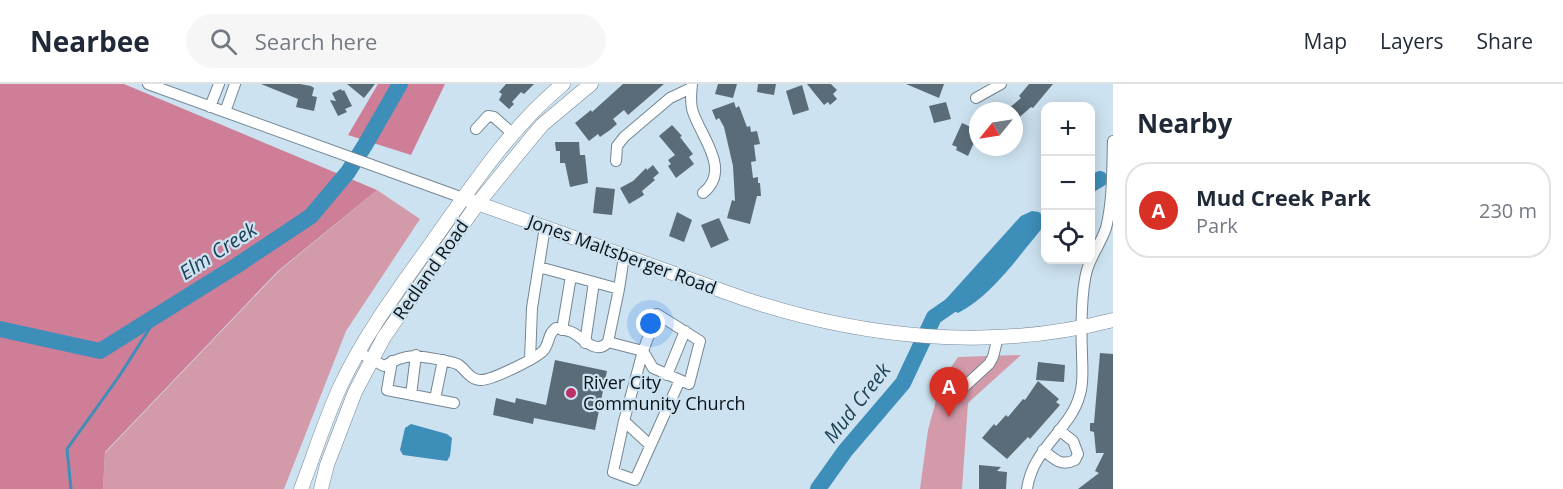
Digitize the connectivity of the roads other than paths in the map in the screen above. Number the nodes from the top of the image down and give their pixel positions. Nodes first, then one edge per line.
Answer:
1 (148, 84) edge
2 (219, 84) edge
3 (235, 84) edge
4 (563, 84) edge
5 (591, 84) edge
6 (1001, 84) edge
7 (691, 86) edge
8 (976, 98) dead end
9 (210, 107) junction
10 (225, 112) junction
11 (476, 129) dead end
12 (512, 134) junction
13 (1113, 141) edge
14 (616, 161) dead end
15 (703, 193) dead end
16 (463, 198) junction
17 (478, 203) junction
18 (545, 227) junction
19 (624, 255) junction
20 (539, 267) junction
21 (571, 276) junction
22 (594, 282) junction
23 (619, 289) junction
24 (1113, 320) edge
25 (1081, 327) junction
26 (562, 330) junction
27 (685, 331) junction
28 (998, 337) junction
29 (608, 342) junction
30 (585, 343) junction
31 (643, 351) junction
32 (358, 352) junction
33 (416, 355) junction
34 (443, 360) junction
35 (530, 360) junction
36 (372, 361) junction
37 (392, 361) junction
38 (667, 375) junction
39 (680, 380) junction
40 (411, 394) junction
41 (953, 397) dead end
42 (435, 399) junction
43 (454, 403) dead end
44 (624, 421) junction
45 (1059, 430) junction
46 (651, 445) junction
47 (1043, 450) junction
48 (301, 489) edge
49 (321, 489) edge
50 (1027, 489) edge

1 - 9 street, Jones Maltsberger Road
2 - 9 street
3 - 10 street
4 - 12 main road, Redland Road
5 - 17 main road, Redland Road
6 - 8 street
7 - 14 street
7 - 15 street
9 - 10 street, Jones Maltsberger Road
10 - 16 street, Jones Maltsberger Road
11 - 12 street
12 - 16 main road, Redland Road
13 - 25 street
16 - 17 main road, Jones Maltsberger Road
16 - 32 main road, Redland Road
17 - 18 main road, Jones Maltsberger Road
17 - 36 main road, Redland Road
18 - 19 main road, Jones Maltsberger Road
18 - 20 street
19 - 23 street
19 - 28 main road, Jones Maltsberger Road
20 - 21 street
20 - 35 street
21 - 22 street
21 - 26 street
22 - 23 street
22 - 30 street
23 - 29 street
24 - 25 main road, Jones Maltsberger Road
25 - 28 main road, Jones Maltsberger Road
25 - 45 street
26 - 30 street
26 - 35 street
27 - 31 street
27 - 38 street
27 - 39 street
28 - 41 street
29 - 30 street
29 - 31 street
31 - 38 street
31 - 44 street
32 - 36 street
32 - 48 main road, Redland Road
33 - 34 street
33 - 37 street
33 - 40 street
34 - 35 street
34 - 42 street
36 - 37 street
36 - 49 main road, Redland Road
37 - 40 street
38 - 39 street
39 - 46 street
40 - 42 street
42 - 43 street
44 - 46 street
44 - 46 street
45 - 47 street
45 - 47 street
47 - 50 street

